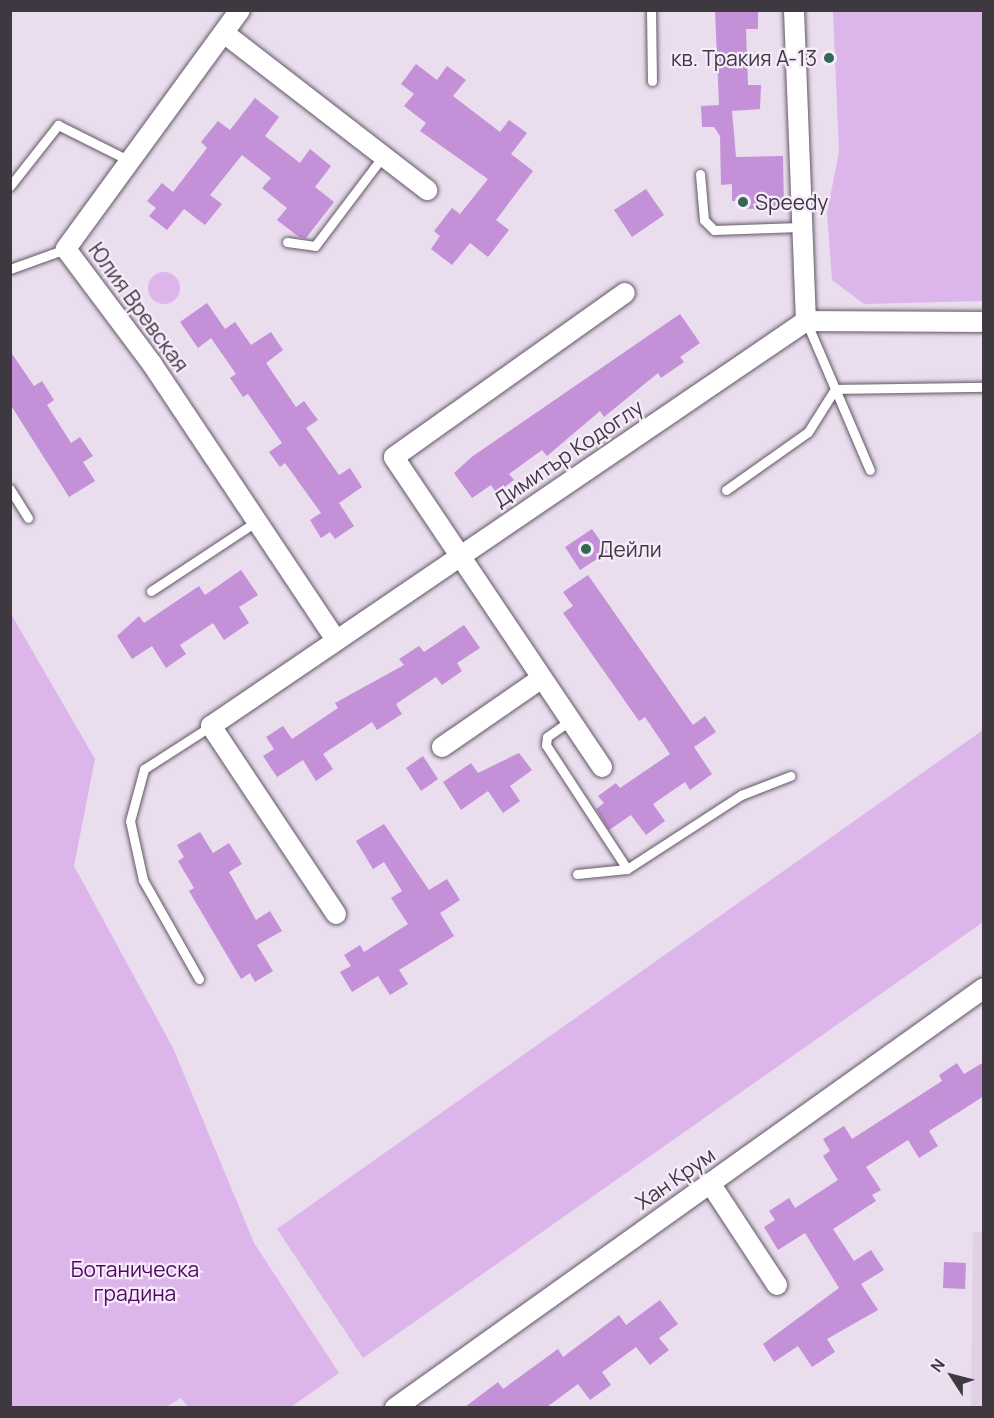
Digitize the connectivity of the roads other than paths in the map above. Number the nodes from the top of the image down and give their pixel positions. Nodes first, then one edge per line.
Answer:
1 (240, 10) edge
2 (651, 10) edge
3 (794, 10) edge
4 (224, 33) junction
5 (652, 81) dead end
6 (383, 156) junction
7 (130, 161) junction
8 (700, 174) dead end
9 (10, 186) edge
10 (427, 190) dead end
11 (800, 227) junction
12 (287, 242) dead end
13 (66, 249) junction
14 (10, 269) edge
15 (625, 293) dead end
16 (806, 321) junction
17 (984, 322) edge
18 (984, 387) edge
19 (835, 389) junction
20 (870, 470) dead end
21 (10, 489) edge
22 (726, 489) dead end
23 (28, 518) dead end
24 (257, 521) junction
25 (460, 556) junction
26 (151, 591) dead end
27 (336, 640) junction
28 (542, 678) junction
29 (571, 720) junction
30 (211, 726) junction
31 (442, 747) dead end
32 (602, 766) dead end
33 (790, 776) dead end
34 (627, 869) junction
35 (577, 874) dead end
36 (336, 914) dead end
37 (199, 979) dead end
38 (984, 988) edge
39 (710, 1183) junction
40 (777, 1285) dead end
41 (395, 1407) edge

1 - 4 street, Юлия Вревская
2 - 5 lane
3 - 11 street
4 - 6 street
4 - 7 street, Юлия Вревская
6 - 10 street
6 - 12 lane
7 - 9 lane
7 - 13 street, Юлия Вревская
8 - 11 lane
11 - 16 street
13 - 14 lane
13 - 24 street, Юлия Вревская
15 - 25 street
16 - 17 street
16 - 19 lane
16 - 25 street, Димитър Кодоглу
18 - 19 lane
19 - 20 lane
19 - 22 lane
21 - 23 lane
24 - 26 lane
24 - 27 street, Юлия Вревская
25 - 27 street, Димитър Кодоглу
25 - 28 street
27 - 30 street, Димитър Кодоглу
28 - 29 street
28 - 31 street
29 - 32 street
29 - 34 lane
30 - 36 street
30 - 37 lane
33 - 34 lane
34 - 35 lane
38 - 39 street, Хан Крум
39 - 40 street
39 - 41 street, Хан Крум

